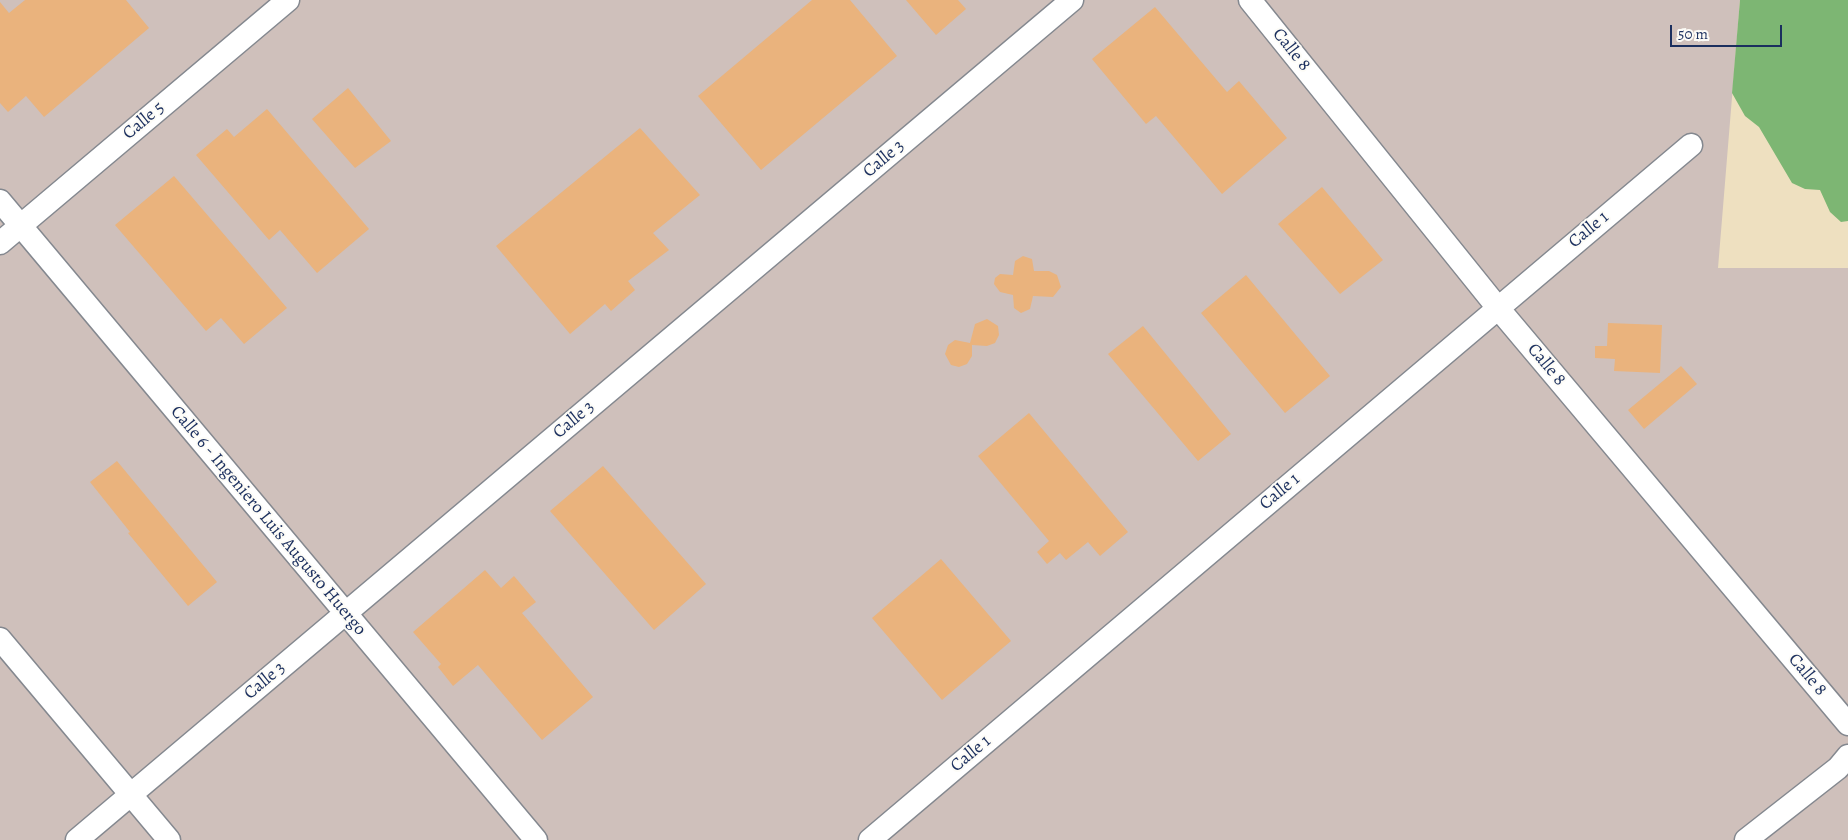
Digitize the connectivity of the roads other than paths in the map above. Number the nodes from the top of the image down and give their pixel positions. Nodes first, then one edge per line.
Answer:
1 (288, 0) edge
2 (1072, 0) edge
3 (1250, 0) edge
4 (1690, 145) dead end
5 (0, 201) edge
6 (20, 226) junction
7 (0, 243) edge
8 (1498, 308) junction
9 (346, 613) junction
10 (0, 639) edge
11 (1848, 724) edge
12 (1843, 762) edge
13 (131, 795) junction
14 (76, 840) edge
15 (169, 840) edge
16 (536, 840) edge
17 (870, 840) edge
18 (1746, 840) edge

1 - 6 street, Calle 5
2 - 9 street, Calle 3
3 - 8 street, Calle 8
4 - 8 street, Calle 1
5 - 6 street, Calle 6 - Ingeniero Luis Augusto Huergo
6 - 7 street, Calle 5
6 - 9 street, Calle 6 - Ingeniero Luis Augusto Huergo
8 - 11 street, Calle 8
8 - 17 street, Calle 1
9 - 13 street, Calle 3
9 - 16 street, Calle 6 - Ingeniero Luis Augusto Huergo
10 - 13 street
12 - 18 street
13 - 14 street, Calle 3
13 - 15 street

